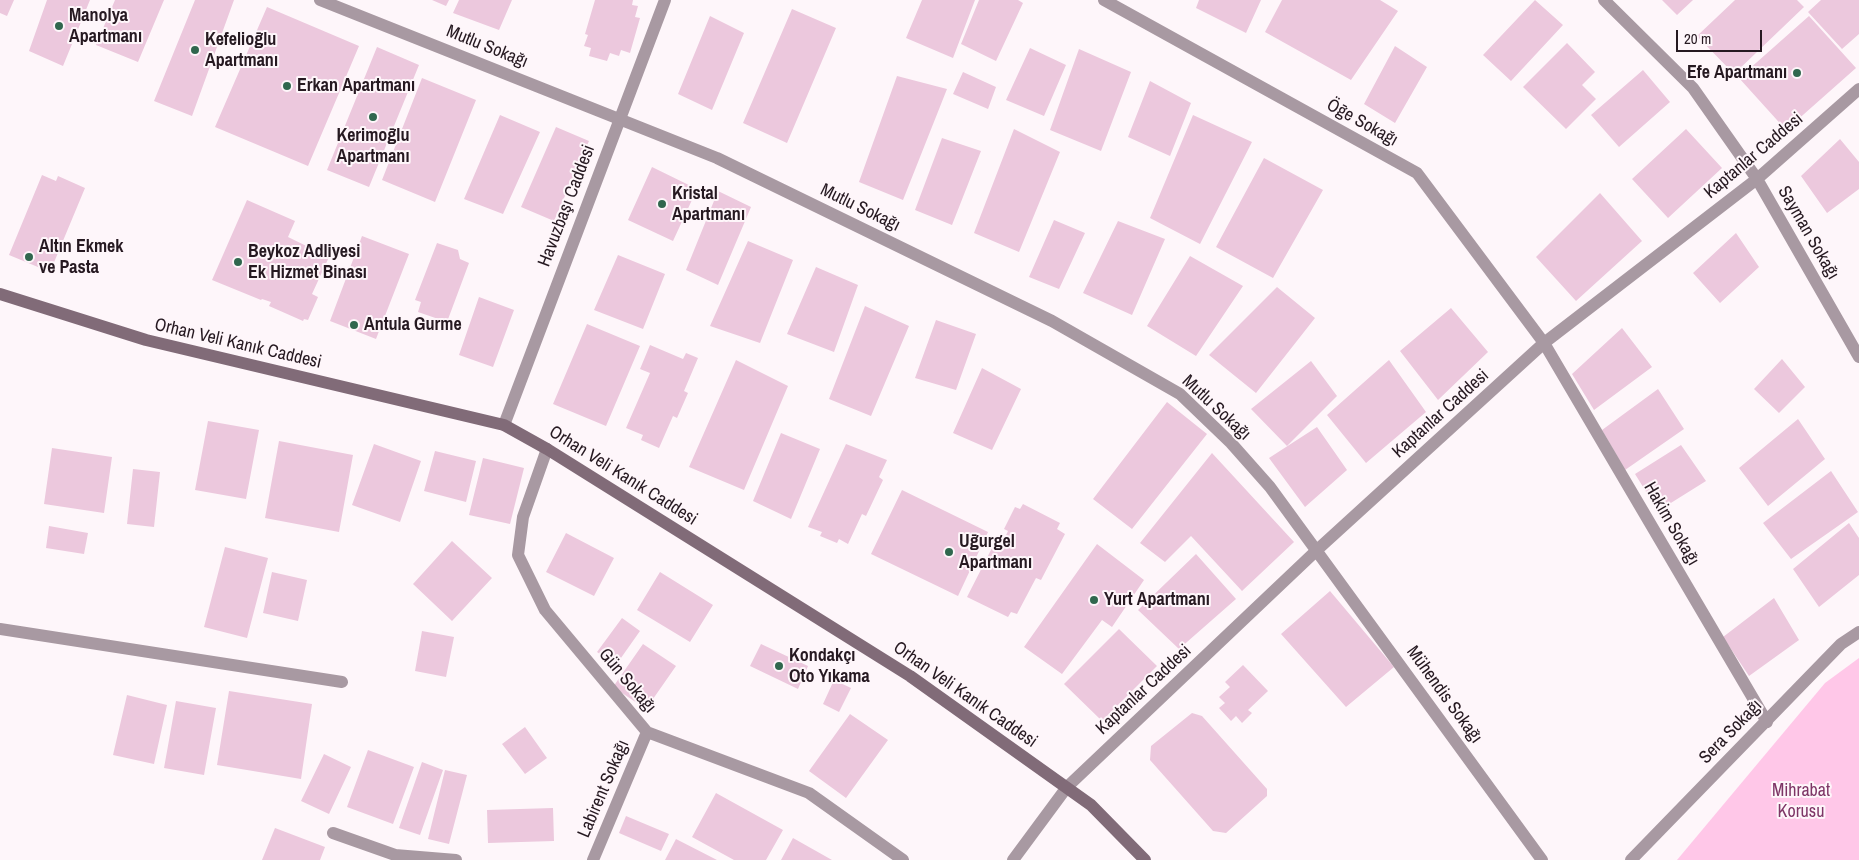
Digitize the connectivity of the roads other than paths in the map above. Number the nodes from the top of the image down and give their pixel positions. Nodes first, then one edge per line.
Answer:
1 (320, 0) edge
2 (665, 0) edge
3 (1104, 0) edge
4 (1604, 0) edge
5 (1859, 89) edge
6 (620, 118) junction
7 (1757, 179) junction
8 (0, 294) edge
9 (1544, 344) junction
10 (1859, 357) edge
11 (504, 425) junction
12 (548, 449) junction
13 (1317, 550) junction
14 (0, 629) edge
15 (1859, 632) edge
16 (342, 682) dead end
17 (1767, 722) junction
18 (647, 732) junction
19 (1067, 787) junction
20 (333, 833) dead end
21 (456, 860) edge
22 (593, 860) edge
23 (903, 860) edge
24 (1013, 860) edge
25 (1145, 860) edge
26 (1542, 860) edge
27 (1631, 860) edge

1 - 6 street, Mutlu Sokağı
2 - 6 street, Havuzbaşı Caddesi
3 - 9 street, Öḡe Sokağı
4 - 7 street, Sayman Sokağı
5 - 7 street, Kaptanlar Caddesi
6 - 11 street, Havuzbaşı Caddesi
6 - 13 street, Mutlu Sokağı
7 - 9 street, Kaptanlar Caddesi
7 - 10 street, Sayman Sokağı
8 - 11 street, Orhan Veli Kanık Caddesi
9 - 13 street, Kaptanlar Caddesi
9 - 17 street, Hakim Sokağı
11 - 12 street, Orhan Veli Kanık Caddesi
12 - 18 street, Gün Sokağı
12 - 19 street, Orhan Veli Kanık Caddesi
13 - 19 street, Kaptanlar Caddesi
13 - 26 street, Mühendis Sokağı
14 - 16 street
15 - 17 street, Sera Sokağı
17 - 27 street, Sera Sokağı
18 - 22 street, Labirent Sokağı
18 - 23 street, Gün Sokağı
19 - 24 street, Kaptanlar Caddesi
19 - 25 street, Orhan Veli Kanık Caddesi
20 - 21 street

